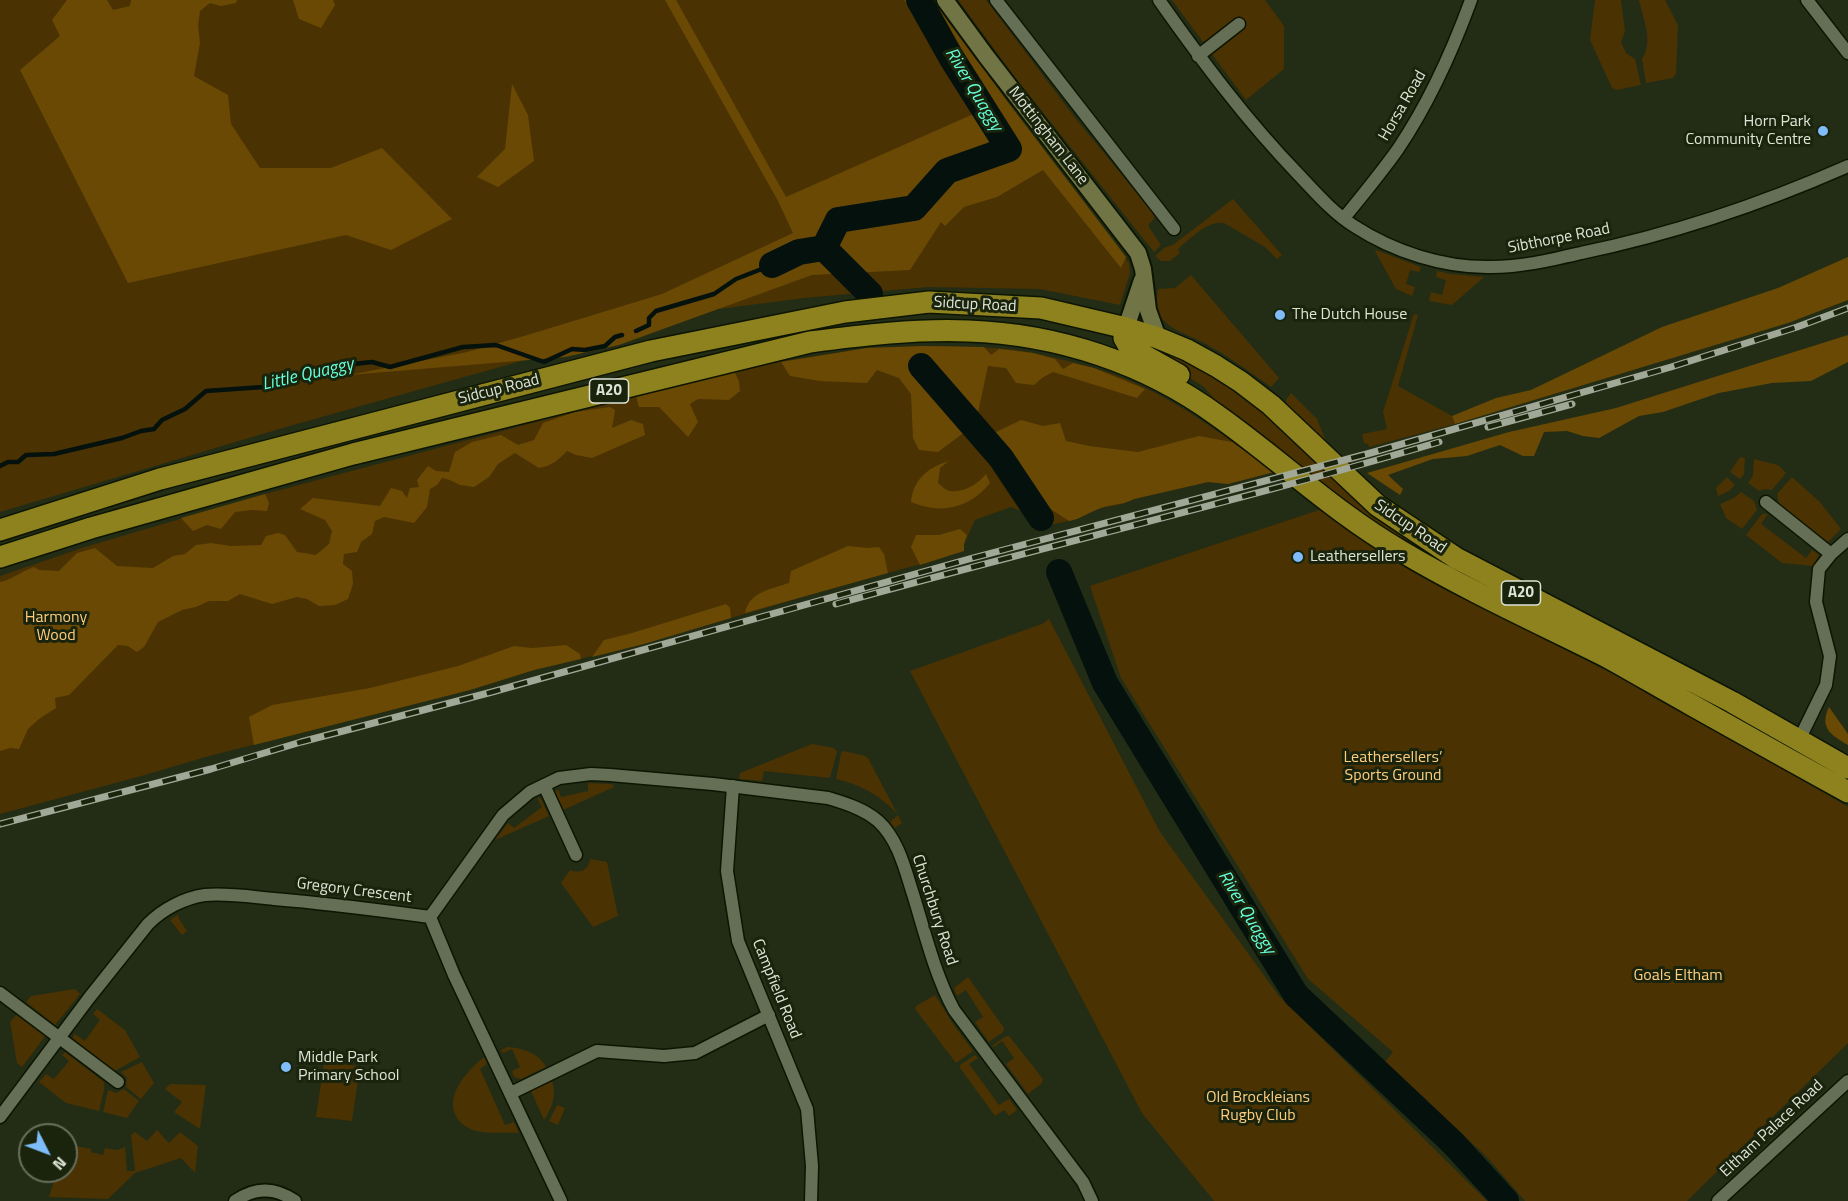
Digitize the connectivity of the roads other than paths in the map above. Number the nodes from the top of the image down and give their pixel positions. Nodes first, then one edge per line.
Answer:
1 (945, 0) edge
2 (996, 0) edge
3 (1159, 0) edge
4 (1471, 0) edge
5 (1807, 0) edge
6 (1239, 24) dead end
7 (1848, 53) edge
8 (1198, 56) junction
9 (1848, 166) edge
10 (1344, 218) junction
11 (1174, 229) dead end
12 (1143, 275) junction
13 (1126, 328) junction
14 (1158, 338) junction
15 (1217, 414) junction
16 (1766, 502) dead end
17 (0, 530) edge
18 (1848, 539) edge
19 (1831, 554) junction
20 (0, 557) edge
21 (1798, 740) junction
22 (1848, 768) edge
23 (544, 785) junction
24 (733, 786) junction
25 (1848, 792) edge
26 (576, 855) dead end
27 (430, 917) junction
28 (0, 993) edge
29 (769, 1015) junction
30 (60, 1038) junction
31 (1848, 1081) edge
32 (118, 1082) dead end
33 (511, 1093) junction
34 (0, 1117) edge
35 (235, 1201) edge
36 (295, 1201) edge
37 (561, 1201) edge
38 (811, 1201) edge
39 (1092, 1201) edge
40 (1718, 1201) edge

1 - 12 street, Mottingham Lane
2 - 11 street
3 - 8 street, Sibthorpe Road
4 - 10 street, Horsa Road
5 - 7 street
6 - 8 street
8 - 10 street, Sibthorpe Road
9 - 10 street, Sibthorpe Road
12 - 13 street
12 - 14 street, Mottingham Lane
13 - 14 highway, Sidcup Road / A20
13 - 15 highway
13 - 17 highway, Sidcup Road / A20
14 - 21 highway, Sidcup Road / A20
15 - 20 highway, Sidcup Road / A20
15 - 25 highway, Sidcup Road / A20
16 - 19 street
18 - 19 street
19 - 21 street
21 - 22 highway, Sidcup Road / A20
23 - 24 street, Churchbury Road
23 - 26 street
23 - 27 street, Churchbury Road
24 - 29 street, Campfield Road
24 - 39 street, Churchbury Road
27 - 30 street, Gregory Crescent
27 - 33 street, Gregory Crescent
28 - 30 street
29 - 33 street
29 - 38 street, Campfield Road
30 - 32 street
30 - 34 street, Gregory Crescent
31 - 40 street, Eltham Palace Road
33 - 37 street, Gregory Crescent
35 - 36 street

